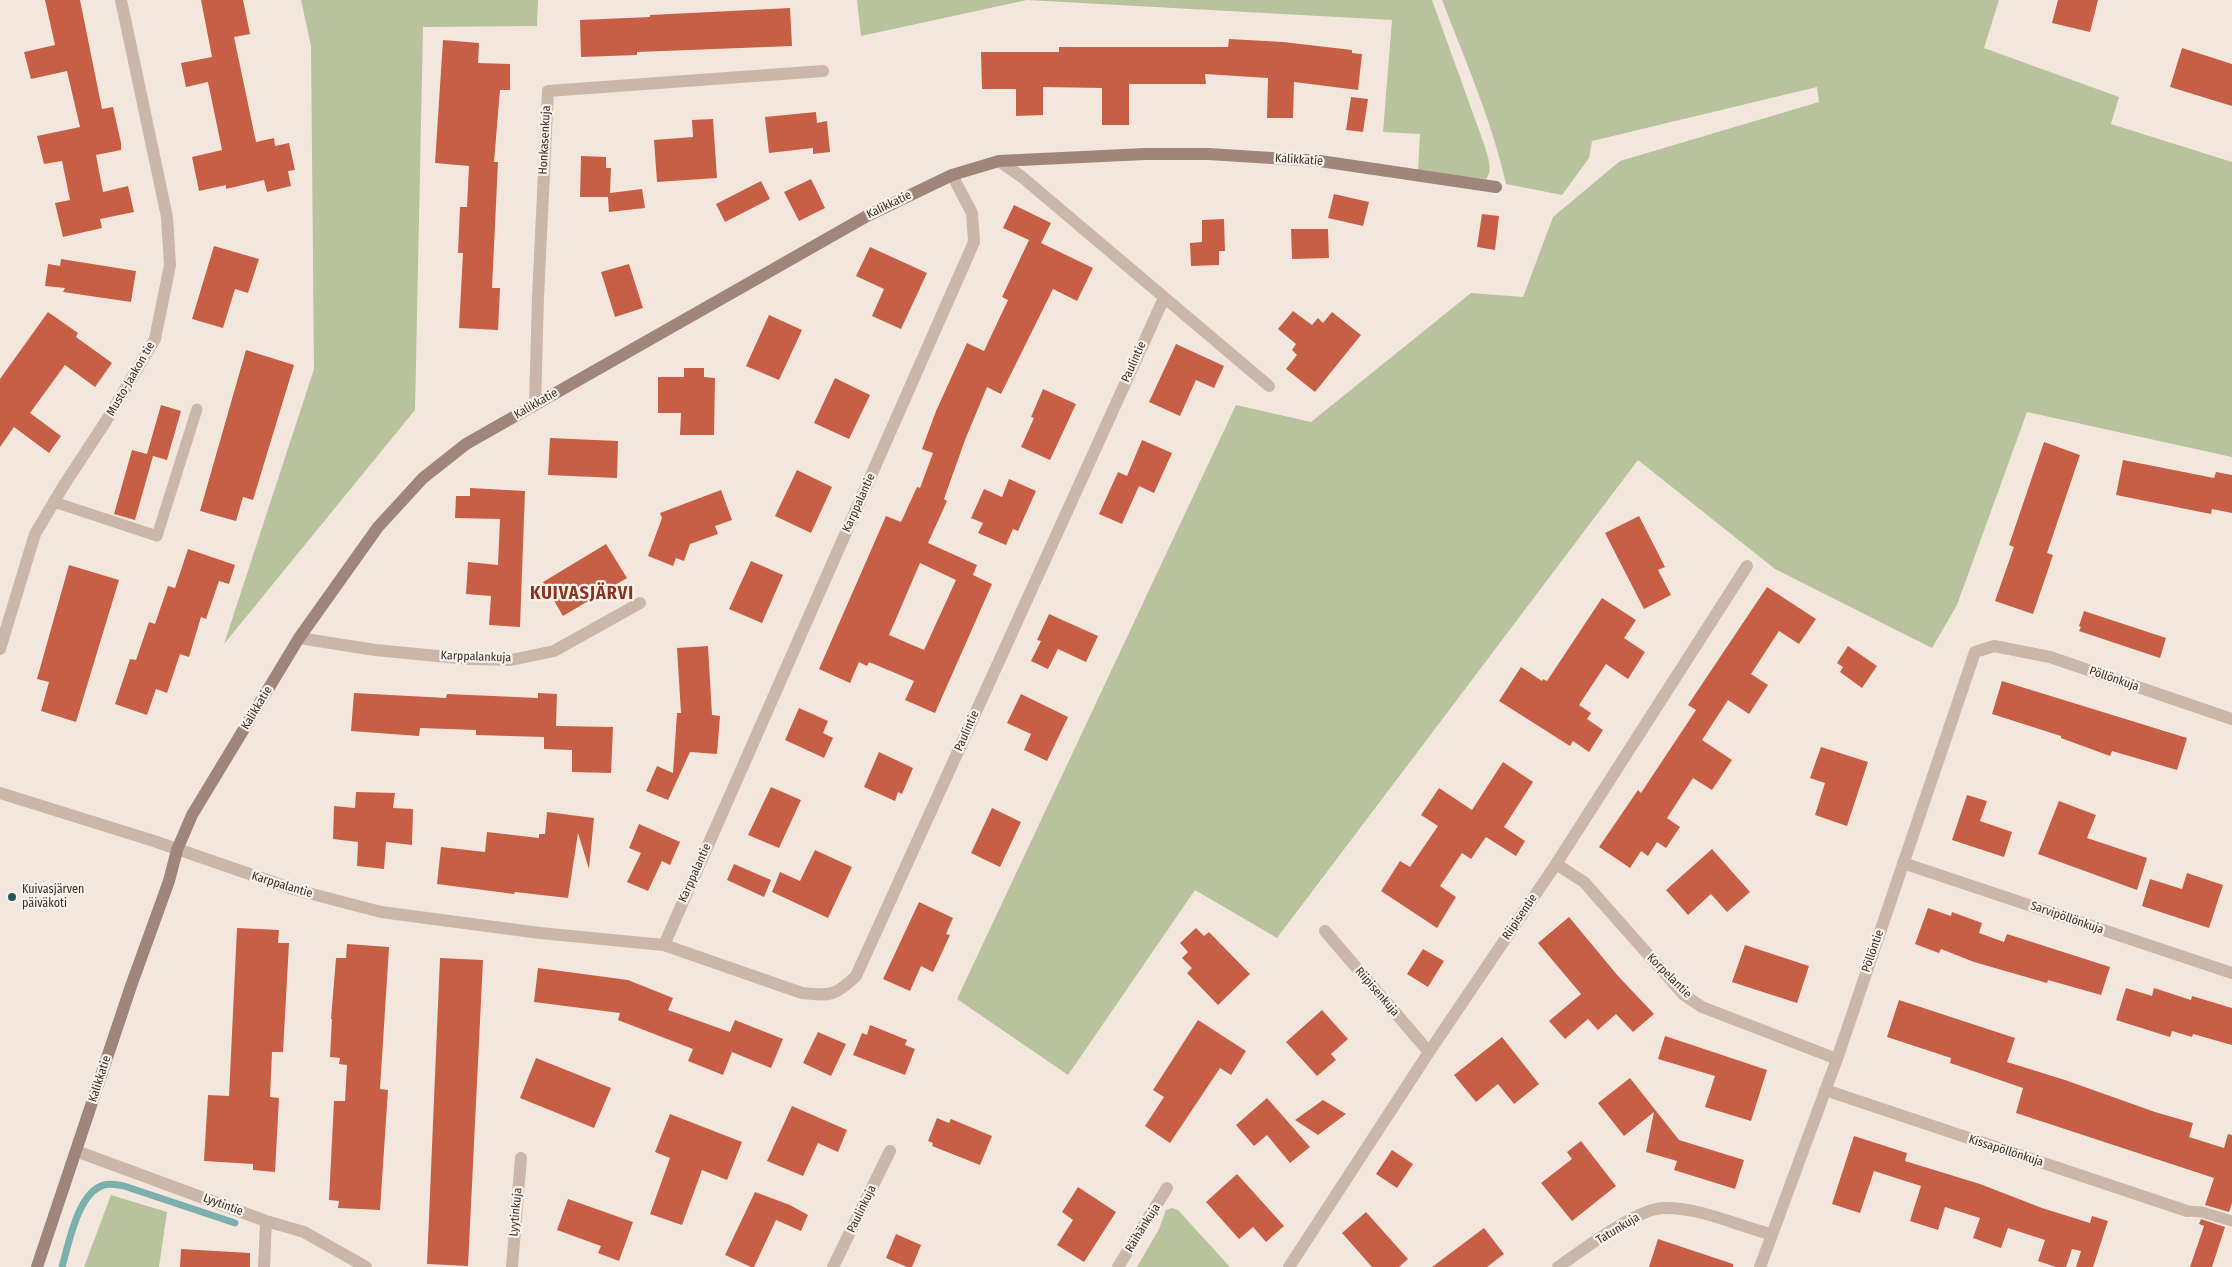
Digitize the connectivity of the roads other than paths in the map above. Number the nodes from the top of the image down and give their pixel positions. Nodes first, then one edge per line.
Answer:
1 (121, 0) edge
2 (823, 71) dead end
3 (999, 161) junction
4 (952, 175) junction
5 (1496, 188) dead end
6 (1164, 298) junction
7 (1269, 386) dead end
8 (535, 405) junction
9 (198, 409) dead end
10 (54, 502) junction
11 (1747, 566) dead end
12 (640, 603) dead end
13 (299, 638) junction
14 (1994, 646) joint
15 (0, 649) edge
16 (2232, 719) edge
17 (0, 793) edge
18 (176, 850) junction
19 (1903, 863) junction
20 (1556, 864) junction
21 (1325, 931) dead end
22 (664, 944) junction
23 (2232, 973) edge
24 (1429, 1052) junction
25 (1837, 1059) junction
26 (1825, 1090) junction
27 (76, 1151) junction
28 (890, 1151) dead end
29 (521, 1158) dead end
30 (1167, 1188) dead end
31 (2187, 1211) joint
32 (266, 1221) junction
33 (2232, 1221) edge
34 (1770, 1234) junction
35 (37, 1267) edge
36 (264, 1267) edge
37 (366, 1267) edge
38 (512, 1267) edge
39 (833, 1267) edge
40 (1118, 1267) edge
41 (1290, 1267) edge
42 (1558, 1267) edge
43 (1760, 1267) edge

1 - 10 street, Musto-Jaakon tie
2 - 8 street, Honkasenkuja
3 - 4 street, Kalikkatie
3 - 5 street, Kalikkatie
3 - 6 street
4 - 8 street, Kalikkatie
4 - 22 street, Karppalantie
6 - 7 street
6 - 22 street, Paulintie
8 - 13 street, Kalikkatie
9 - 10 lane
10 - 15 street, Musto-Jaakon tie
11 - 20 street, Riipisentie
12 - 13 street, Karppalankuja
13 - 18 street, Kalikkatie
14 - 16 street, Pöllönkuja
14 - 19 street, Pöllöntie
17 - 18 street, Karppalantie
18 - 22 street, Karppalantie
18 - 27 street, Kalikkatie
19 - 23 street, Sarvipöllönkuja
19 - 25 street, Pöllöntie
20 - 24 street, Riipisentie
20 - 25 street, Korpelantie
21 - 24 street, Riipisenkuja
24 - 41 street, Riipisentie
25 - 26 street, Pöllöntie
26 - 31 street, Kissapöllönkuja
26 - 34 street, Pöllöntie
27 - 32 street, Lyytintie
27 - 35 street, Kalikkatie
28 - 39 street, Paulinkuja
29 - 38 street, Lyytinkuja
30 - 40 street, Räihänkuja
31 - 33 lane
32 - 36 street
32 - 37 street, Lyytintie
34 - 42 street, Tatunkuja
34 - 43 street, Pöllöntie

